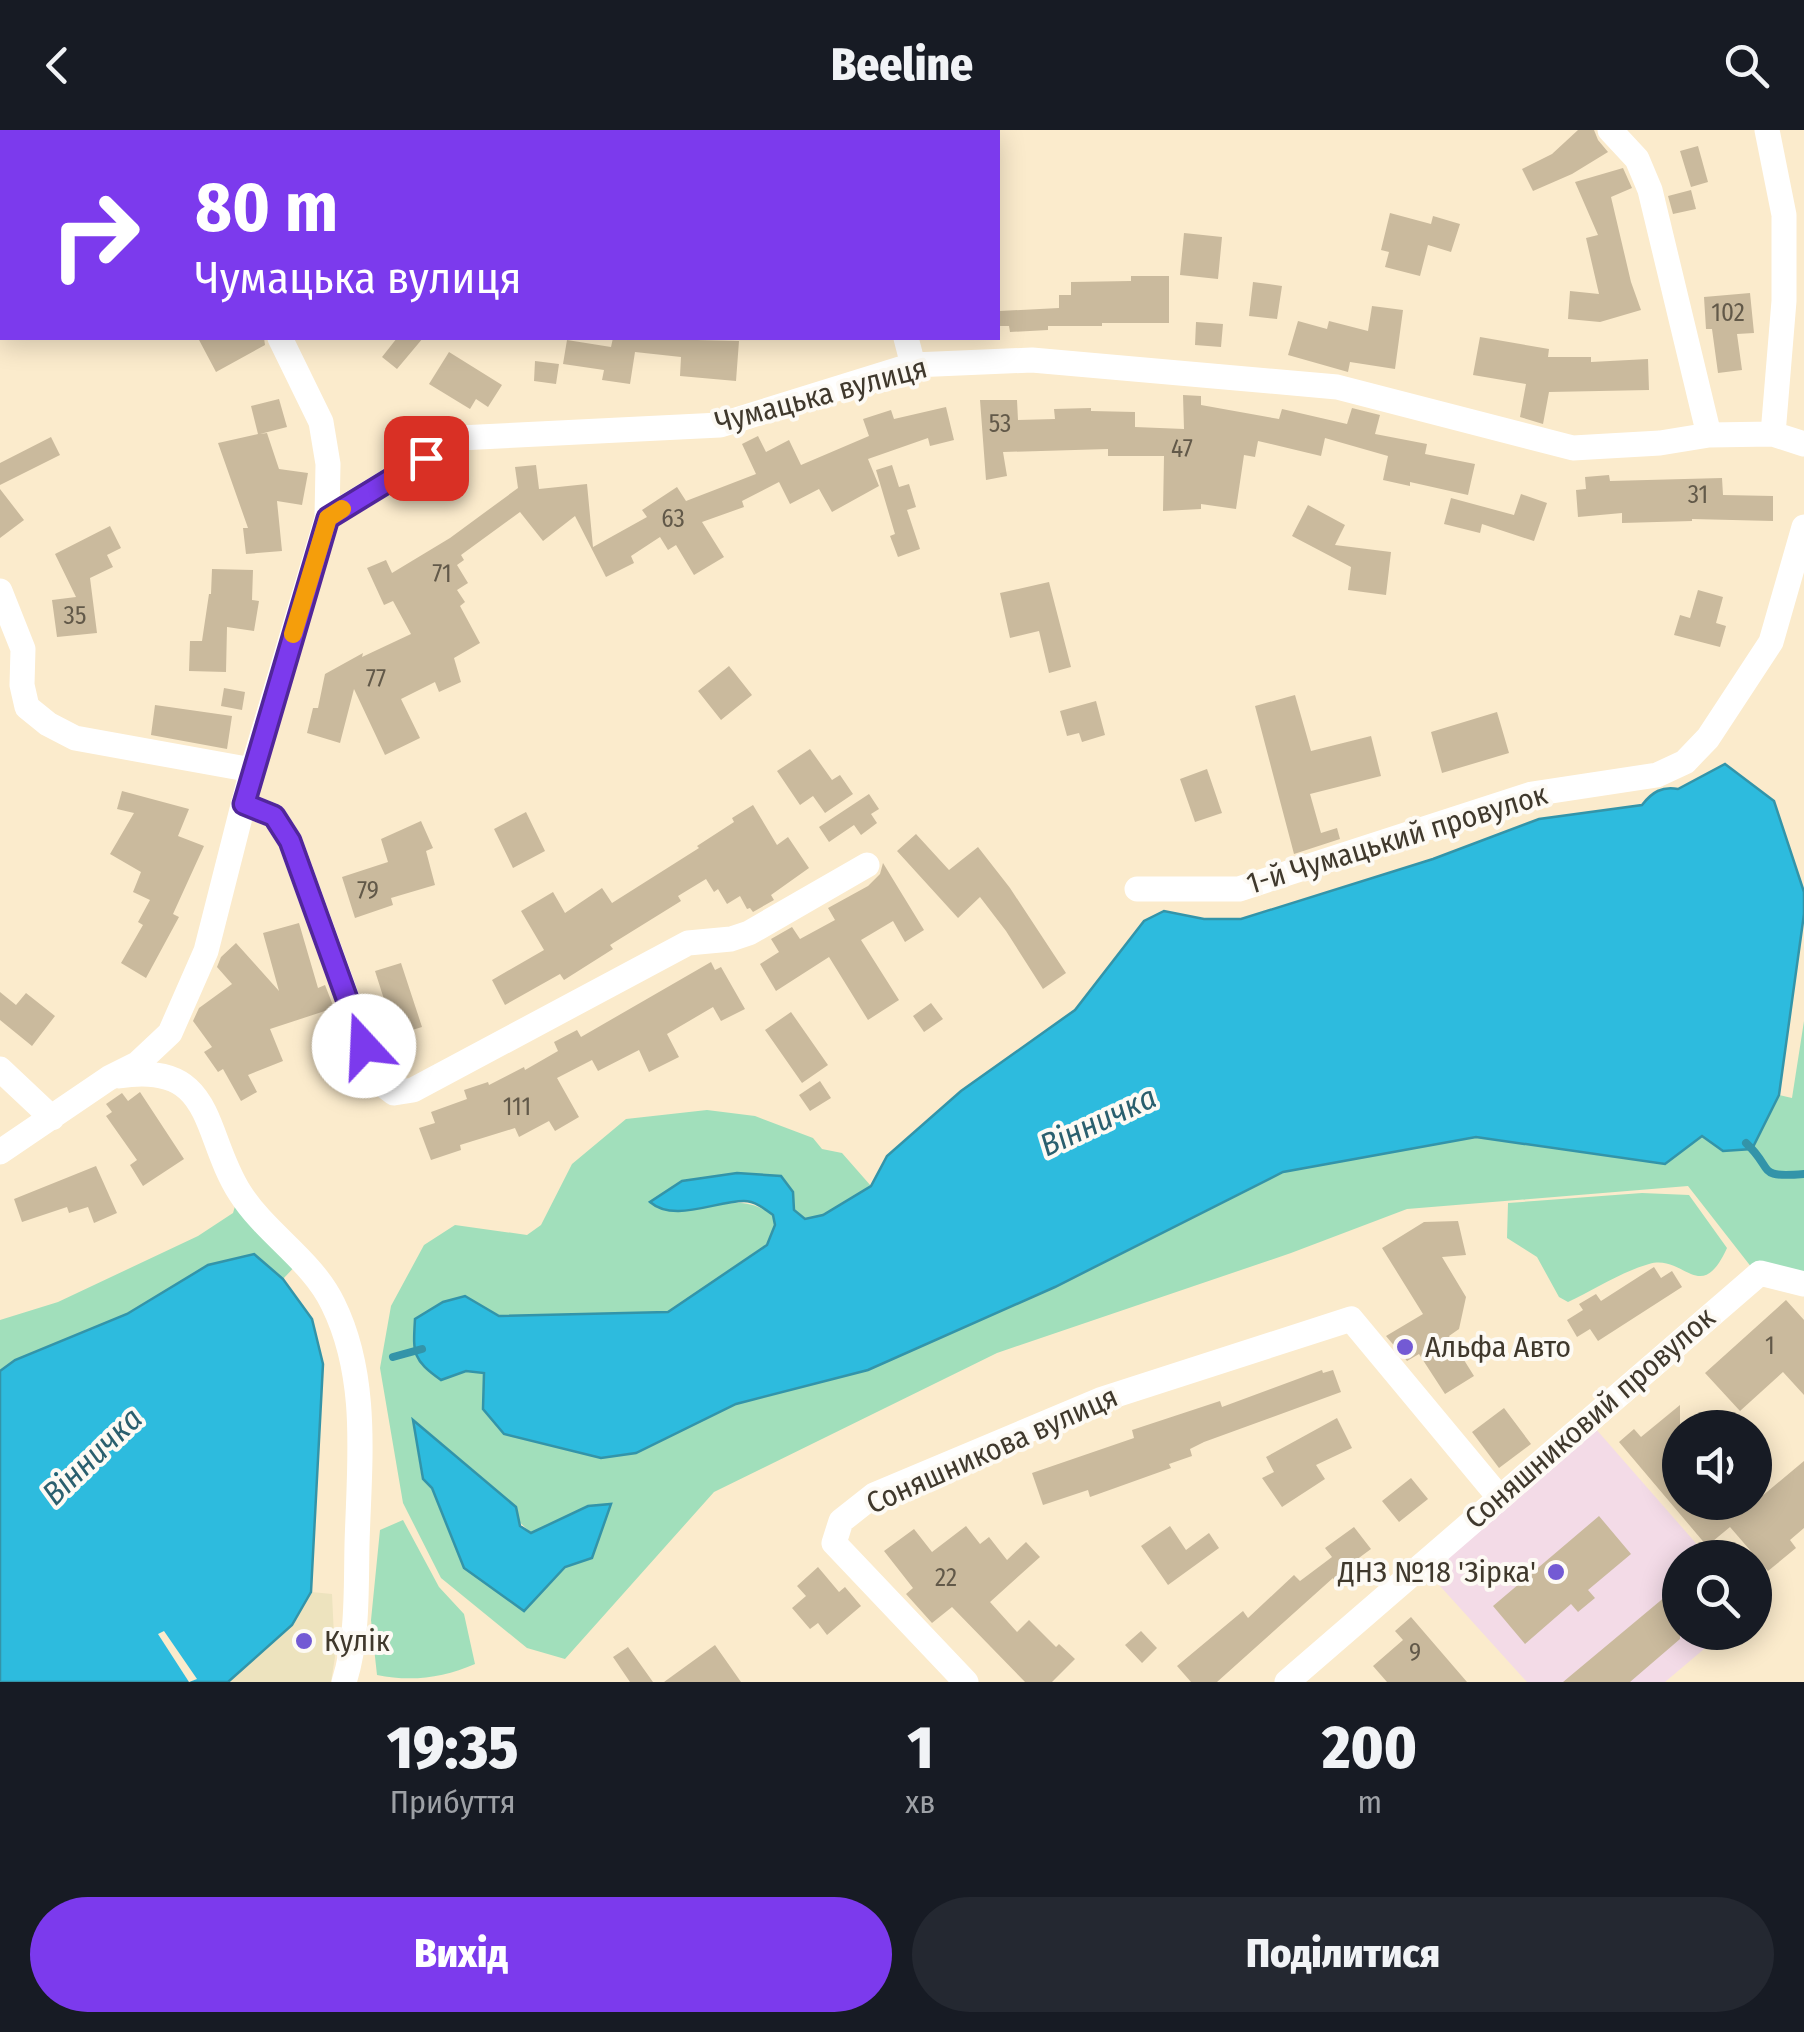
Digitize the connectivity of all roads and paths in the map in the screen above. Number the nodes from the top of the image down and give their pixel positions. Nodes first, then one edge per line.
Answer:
1 (1610, 130) edge
2 (1767, 130) edge
3 (281, 340) edge
4 (906, 340) edge
5 (912, 365) junction
6 (1709, 434) junction
7 (1773, 434) junction
8 (1804, 444) edge
9 (328, 518) junction
10 (1804, 527) edge
11 (0, 591) edge
12 (252, 770) junction
13 (244, 804) junction
14 (867, 865) dead end
15 (1137, 890) dead end
16 (0, 1069) edge
17 (109, 1078) junction
18 (52, 1118) junction
19 (0, 1152) edge
20 (1804, 1284) edge
21 (1499, 1497) junction
22 (344, 1682) edge
23 (966, 1682) edge
24 (1287, 1682) edge

1 - 6 street
2 - 7 street
3 - 9 street
4 - 5 street
5 - 6 street, Чумацька вулиця
5 - 9 street, Чумацька вулиця
6 - 7 street, Чумацька вулиця
7 - 8 street, Чумацька вулиця
9 - 12 street
10 - 15 street, 1-й Чумацький провулок
11 - 12 street
12 - 13 street
13 - 14 street
13 - 17 street
16 - 18 street
17 - 18 street
17 - 22 street
18 - 19 street
20 - 21 street, Соняшниковий провулок
21 - 23 street, Соняшникова вулиця
21 - 24 street, Соняшниковий провулок

